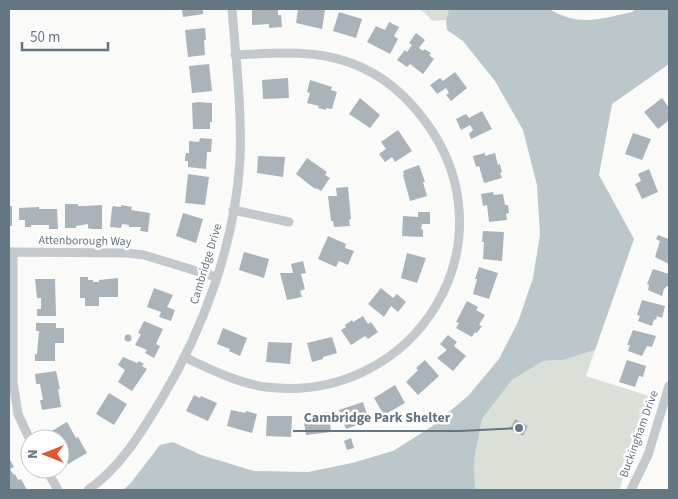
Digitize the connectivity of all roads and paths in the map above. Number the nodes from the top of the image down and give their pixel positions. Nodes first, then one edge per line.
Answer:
1 (232, 9) edge
2 (236, 55) junction
3 (233, 210) junction
4 (290, 222) dead end
5 (11, 252) edge
6 (216, 277) junction
7 (184, 357) junction
8 (669, 386) edge
9 (25, 429) edge
10 (52, 479) edge
11 (58, 490) edge
12 (88, 490) edge
13 (631, 490) edge

1 - 2 street, Cambridge Drive
2 - 3 street, Cambridge Drive
2 - 7 street
3 - 4 street
3 - 6 street, Cambridge Drive
5 - 6 street, Attenborough Way
5 - 9 street
6 - 7 street, Cambridge Drive
7 - 12 street, Cambridge Drive
8 - 13 street, Buckingham Drive
10 - 11 street

